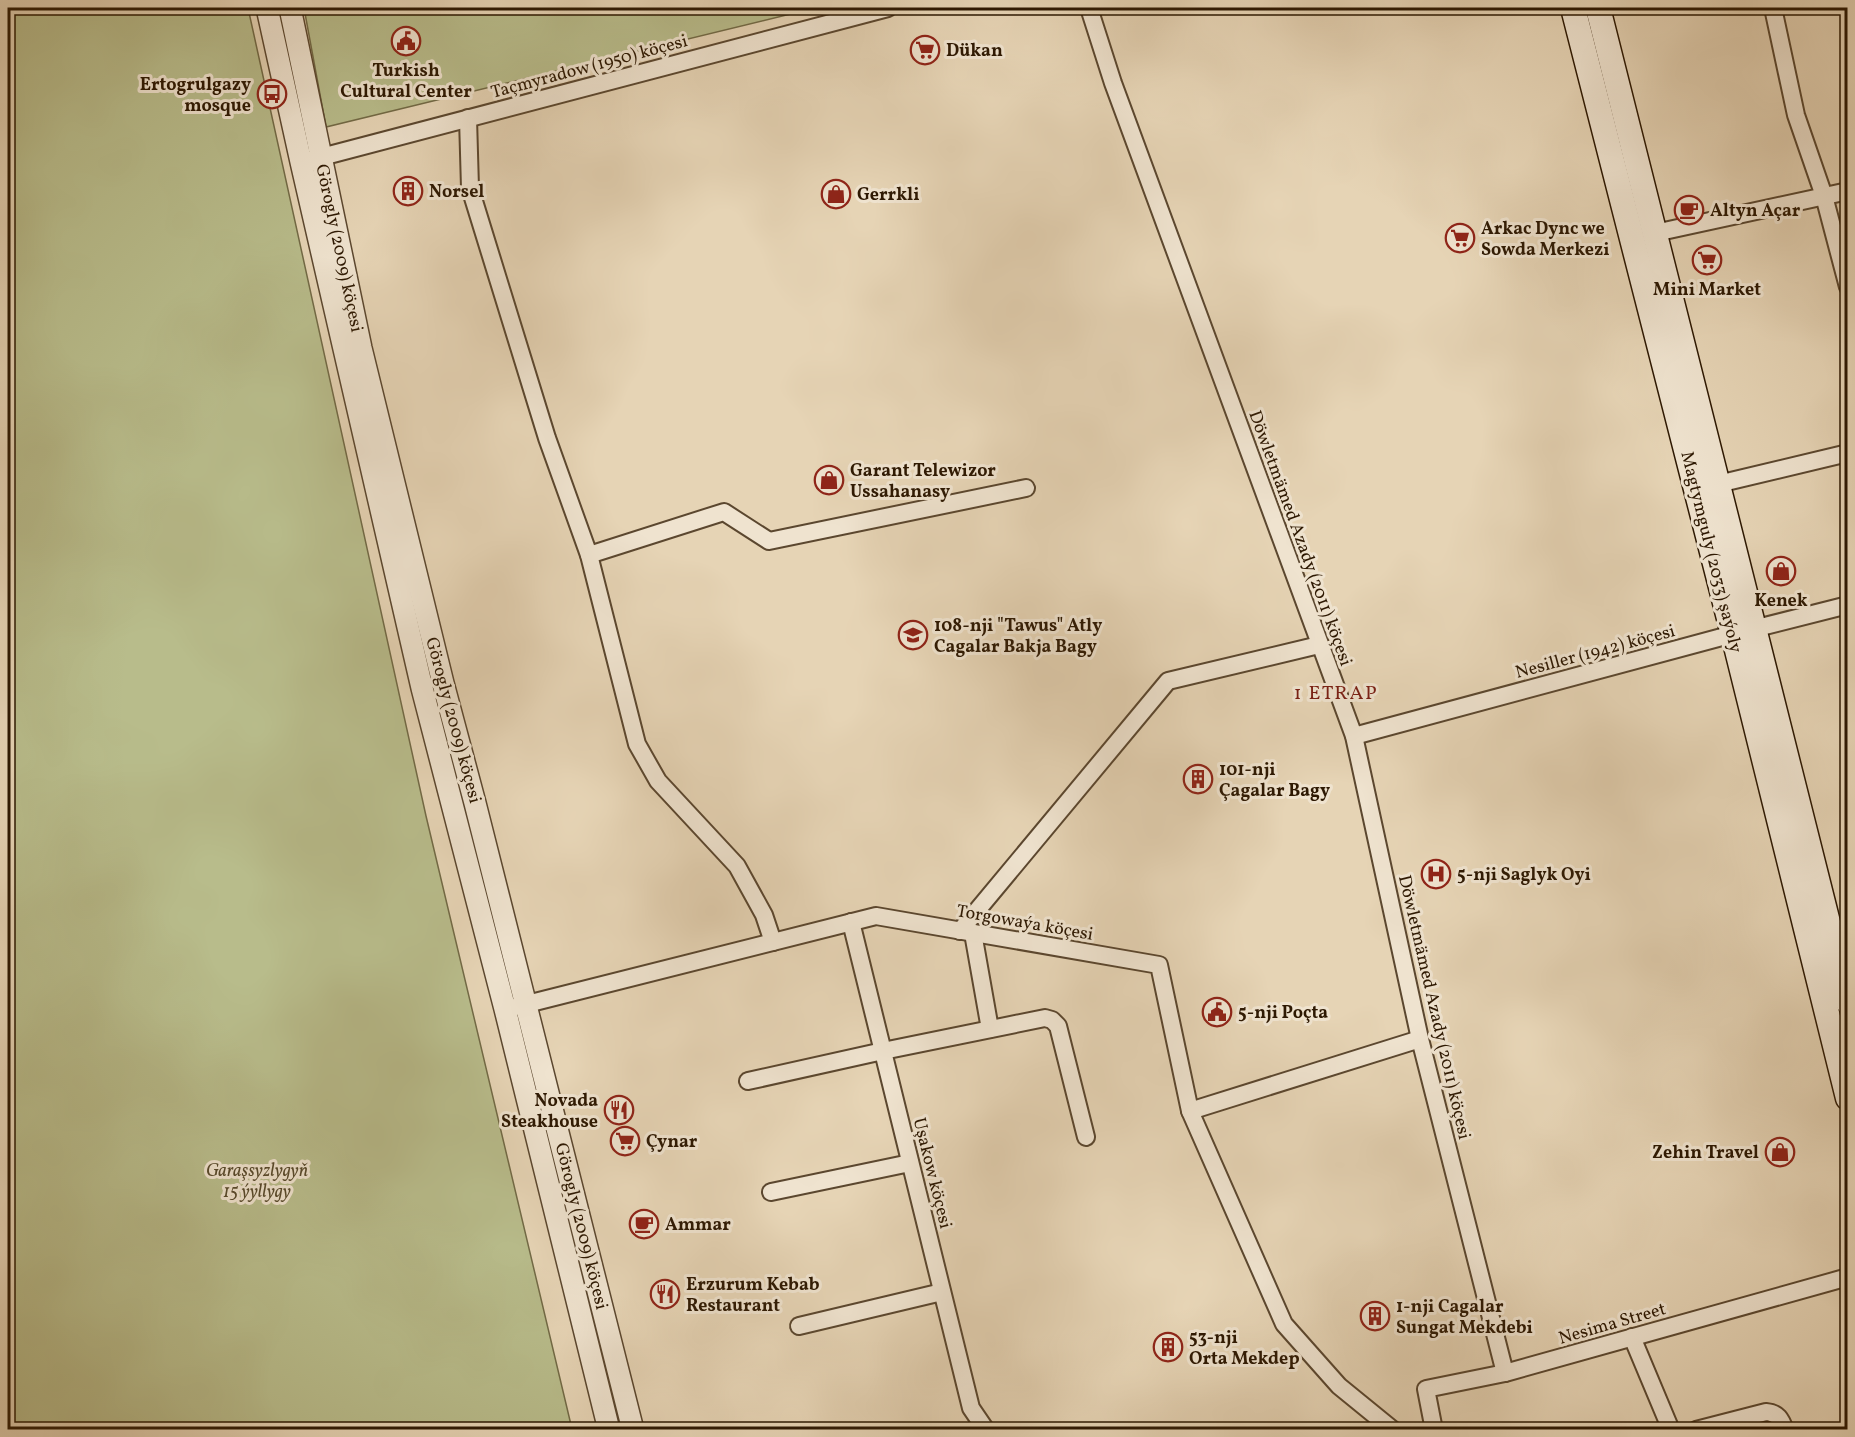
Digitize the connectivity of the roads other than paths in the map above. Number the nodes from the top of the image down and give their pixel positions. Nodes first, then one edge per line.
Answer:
1 (267, 8) edge
2 (290, 8) edge
3 (888, 8) edge
4 (1089, 8) edge
5 (1573, 8) edge
6 (1598, 8) edge
7 (1773, 8) edge
8 (468, 118) junction
9 (321, 157) junction
10 (301, 162) junction
11 (1848, 191) edge
12 (1824, 196) junction
13 (1655, 233) junction
14 (1848, 287) edge
15 (1848, 453) edge
16 (1718, 484) junction
17 (1026, 488) dead end
18 (589, 555) junction
19 (1848, 605) edge
20 (1743, 631) junction
21 (1319, 645) junction
22 (1354, 736) junction
23 (851, 922) junction
24 (966, 932) junction
25 (773, 942) junction
26 (1848, 1002) edge
27 (526, 1004) junction
28 (505, 1009) junction
29 (990, 1029) junction
30 (1420, 1039) junction
31 (883, 1051) junction
32 (748, 1081) dead end
33 (1848, 1098) edge
34 (1190, 1111) junction
35 (1086, 1137) dead end
36 (910, 1162) junction
37 (771, 1192) dead end
38 (1848, 1277) edge
39 (942, 1292) junction
40 (800, 1326) dead end
41 (1632, 1337) junction
42 (1505, 1373) junction
43 (609, 1430) edge
44 (633, 1430) edge
45 (986, 1430) edge
46 (1393, 1430) edge
47 (1434, 1430) edge
48 (1671, 1430) edge
49 (1696, 1430) edge
50 (1785, 1430) edge

1 - 10 street, Görogly (2009) köçesi
2 - 9 street, Görogly (2009) köçesi
3 - 8 street, Taçmyradow (1950) köçesi
4 - 21 street, Döwletmämed Azady (2011) köçesi
5 - 20 main road, Magtymguly (2033) şaýoly
6 - 13 main road, Magtymguly (2033) şaýoly
7 - 12 street
8 - 9 street, Taçmyradow (1950) köçesi
8 - 18 street
9 - 10 street, Taçmyradow (1950) köçesi
9 - 27 street, Görogly (2009) köçesi
10 - 28 street, Görogly (2009) köçesi
11 - 12 street
12 - 13 street
12 - 14 street
13 - 16 main road, Magtymguly (2033) şaýoly
15 - 16 street
16 - 20 main road, Magtymguly (2033) şaýoly
17 - 18 street
18 - 25 street
19 - 20 street, Nesiller (1942) köçesi
20 - 22 street, Nesiller (1942) köçesi
20 - 26 main road, Magtymguly (2033) şaýoly
20 - 33 main road, Magtymguly (2033) şaýoly
21 - 22 street, Döwletmämed Azady (2011) köçesi
21 - 24 street
22 - 30 street, Döwletmämed Azady (2011) köçesi
23 - 24 street, Torgowaýa köçesi
23 - 25 street, Torgowaýa köçesi
23 - 31 street, Uşakow köçesi
24 - 29 street
24 - 34 street, Torgowaýa köçesi
25 - 27 street, Torgowaýa köçesi
27 - 28 street, Torgowaýa köçesi
27 - 44 street, Görogly (2009) köçesi
28 - 43 street, Görogly (2009) köçesi
29 - 31 street
29 - 35 street
30 - 34 street
30 - 42 street, Döwletmämed Azady (2011) köçesi
31 - 32 street
31 - 36 street, Uşakow köçesi
34 - 46 street
36 - 37 street
36 - 39 street, Uşakow köçesi
38 - 41 street, Nesima Street
39 - 40 street
39 - 45 street, Uşakow köçesi
41 - 42 street, Nesima Street
41 - 48 street
42 - 47 street, Nesima Street
49 - 50 street

